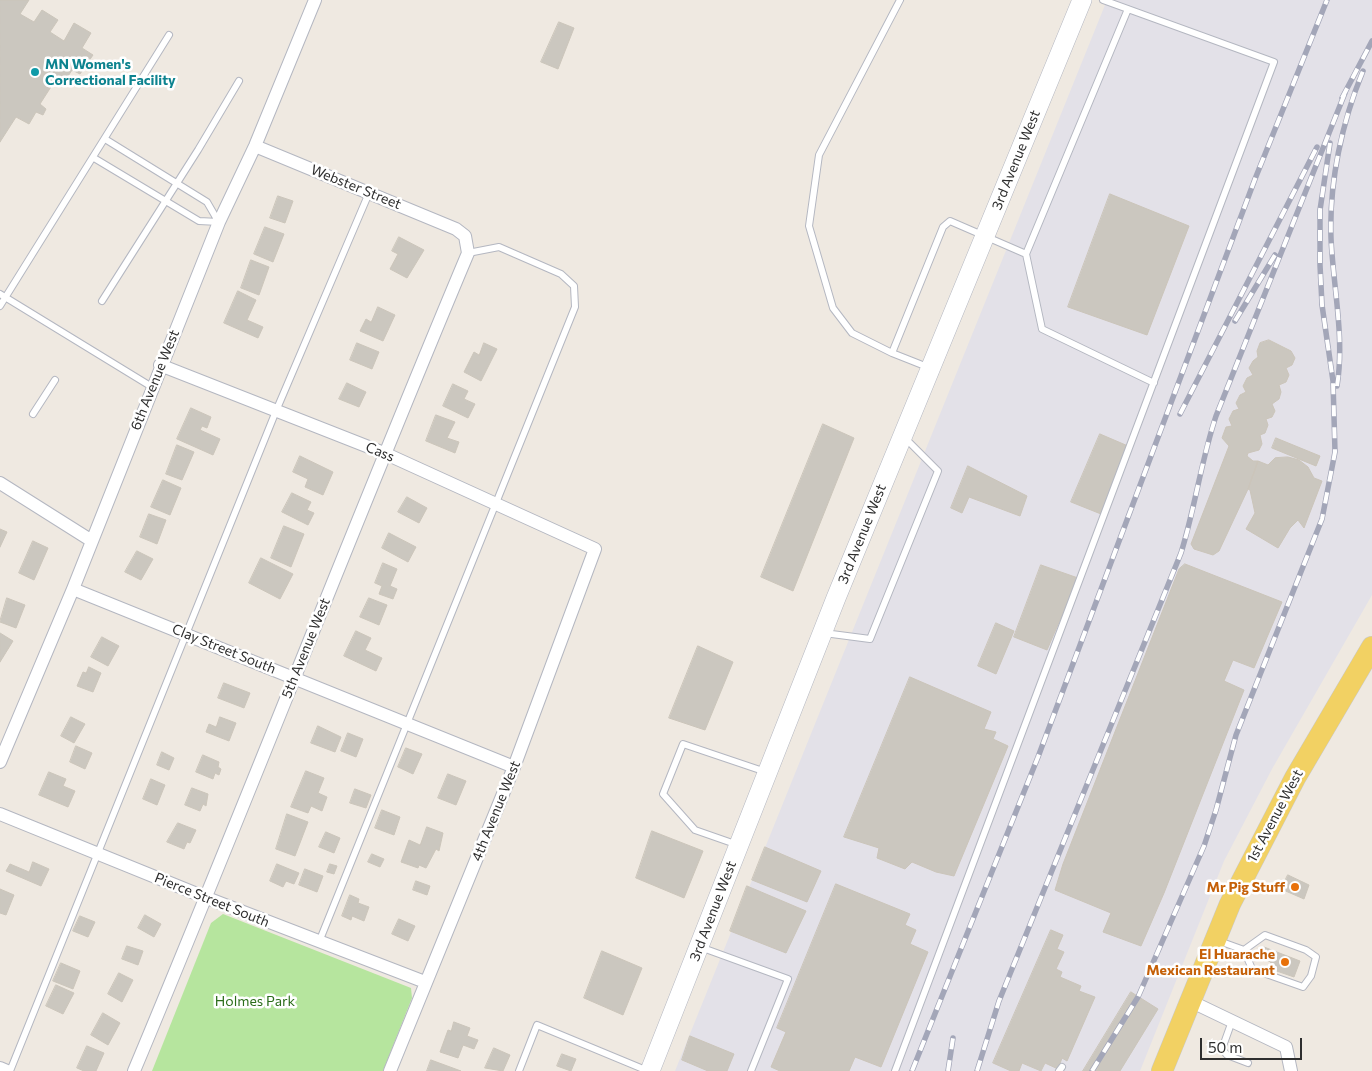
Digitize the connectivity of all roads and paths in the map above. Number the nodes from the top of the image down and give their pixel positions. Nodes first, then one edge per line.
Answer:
1 (315, 0) edge
2 (900, 0) edge
3 (1082, 0) edge
4 (1103, 0) edge
5 (1128, 9) junction
6 (168, 35) dead end
7 (239, 81) dead end
8 (105, 139) junction
9 (255, 146) junction
10 (94, 158) junction
11 (178, 182) junction
12 (369, 191) junction
13 (166, 201) junction
14 (219, 222) junction
15 (985, 236) junction
16 (468, 253) junction
17 (1026, 254) junction
18 (3, 295) edge
19 (102, 300) dead end
20 (0, 306) edge
21 (892, 353) junction
22 (160, 365) junction
23 (931, 368) junction
24 (55, 380) dead end
25 (1154, 383) junction
26 (152, 387) junction
27 (276, 411) junction
28 (33, 414) dead end
29 (903, 436) junction
30 (384, 453) junction
31 (0, 483) edge
32 (497, 504) junction
33 (92, 541) junction
34 (595, 549) joint
35 (72, 590) junction
36 (822, 632) junction
37 (187, 635) junction
38 (1371, 646) edge
39 (294, 677) junction
40 (408, 724) junction
41 (0, 762) edge
42 (514, 767) junction
43 (767, 773) junction
44 (0, 814) edge
45 (739, 845) junction
46 (98, 854) junction
47 (207, 898) junction
48 (1215, 940) junction
49 (319, 942) junction
50 (699, 946) junction
51 (1244, 950) junction
52 (425, 982) junction
53 (1190, 1001) junction
54 (1232, 1021) junction
55 (1248, 1063) dead end
56 (0, 1068) edge
57 (1291, 1069) edge
58 (9, 1071) edge
59 (134, 1071) edge
60 (390, 1071) edge
61 (519, 1071) edge
62 (649, 1071) edge
63 (751, 1071) edge
64 (895, 1071) edge
65 (1162, 1071) edge

1 - 9 street, 6th Avenue West
2 - 21 lane
3 - 15 street, 3rd Avenue West
4 - 5 lane
5 - 17 lane
5 - 25 lane
6 - 8 lane
7 - 11 lane
8 - 10 lane
8 - 11 lane
9 - 12 street, Webster Street
9 - 14 street, 6th Avenue West
10 - 13 lane
10 - 18 lane
11 - 13 lane
11 - 14 lane
12 - 16 street, Webster Street
12 - 27 lane
13 - 14 lane
13 - 19 lane
14 - 22 street, 6th Avenue West
15 - 17 lane
15 - 21 lane
15 - 23 street, 3rd Avenue West
16 - 30 street, 5th Avenue West
16 - 32 lane
17 - 25 lane
18 - 20 lane
18 - 26 lane
21 - 23 lane
22 - 26 street, 6th Avenue West
22 - 27 street, Cass
23 - 29 street, 3rd Avenue West
24 - 28 lane
25 - 64 lane
26 - 33 street, 6th Avenue West
27 - 30 street, Cass
27 - 37 lane
29 - 36 street, 3rd Avenue West
29 - 36 lane
30 - 32 street, Cass
30 - 39 street, 5th Avenue West
31 - 33 street
32 - 34 street, Cass
32 - 40 lane
33 - 35 street, 6th Avenue West
34 - 42 street, 4th Avenue West
35 - 37 street, Clay Street South
35 - 41 street, 6th Avenue West
36 - 43 street, 3rd Avenue West
37 - 39 street, Clay Street South
37 - 46 lane
38 - 48 main road, 1st Avenue West
39 - 40 street, Clay Street South
39 - 47 street, 5th Avenue West
40 - 42 street, Clay Street South
40 - 49 lane
42 - 52 street, 4th Avenue West
43 - 45 street, 3rd Avenue West
43 - 45 lane
44 - 46 street, Pierce Street South
45 - 50 street, 3rd Avenue West
46 - 47 street, Pierce Street South
46 - 58 lane
47 - 49 street, Pierce Street South
47 - 59 street, 5th Avenue West
48 - 51 lane
48 - 53 main road, 1st Avenue West
49 - 52 street, Pierce Street South
50 - 62 street, 3rd Avenue West
50 - 63 lane
51 - 51 lane
52 - 60 street, 4th Avenue West
53 - 54 street
53 - 65 main road, 1st Avenue West
54 - 55 lane
54 - 57 street
56 - 58 street
61 - 62 lane

